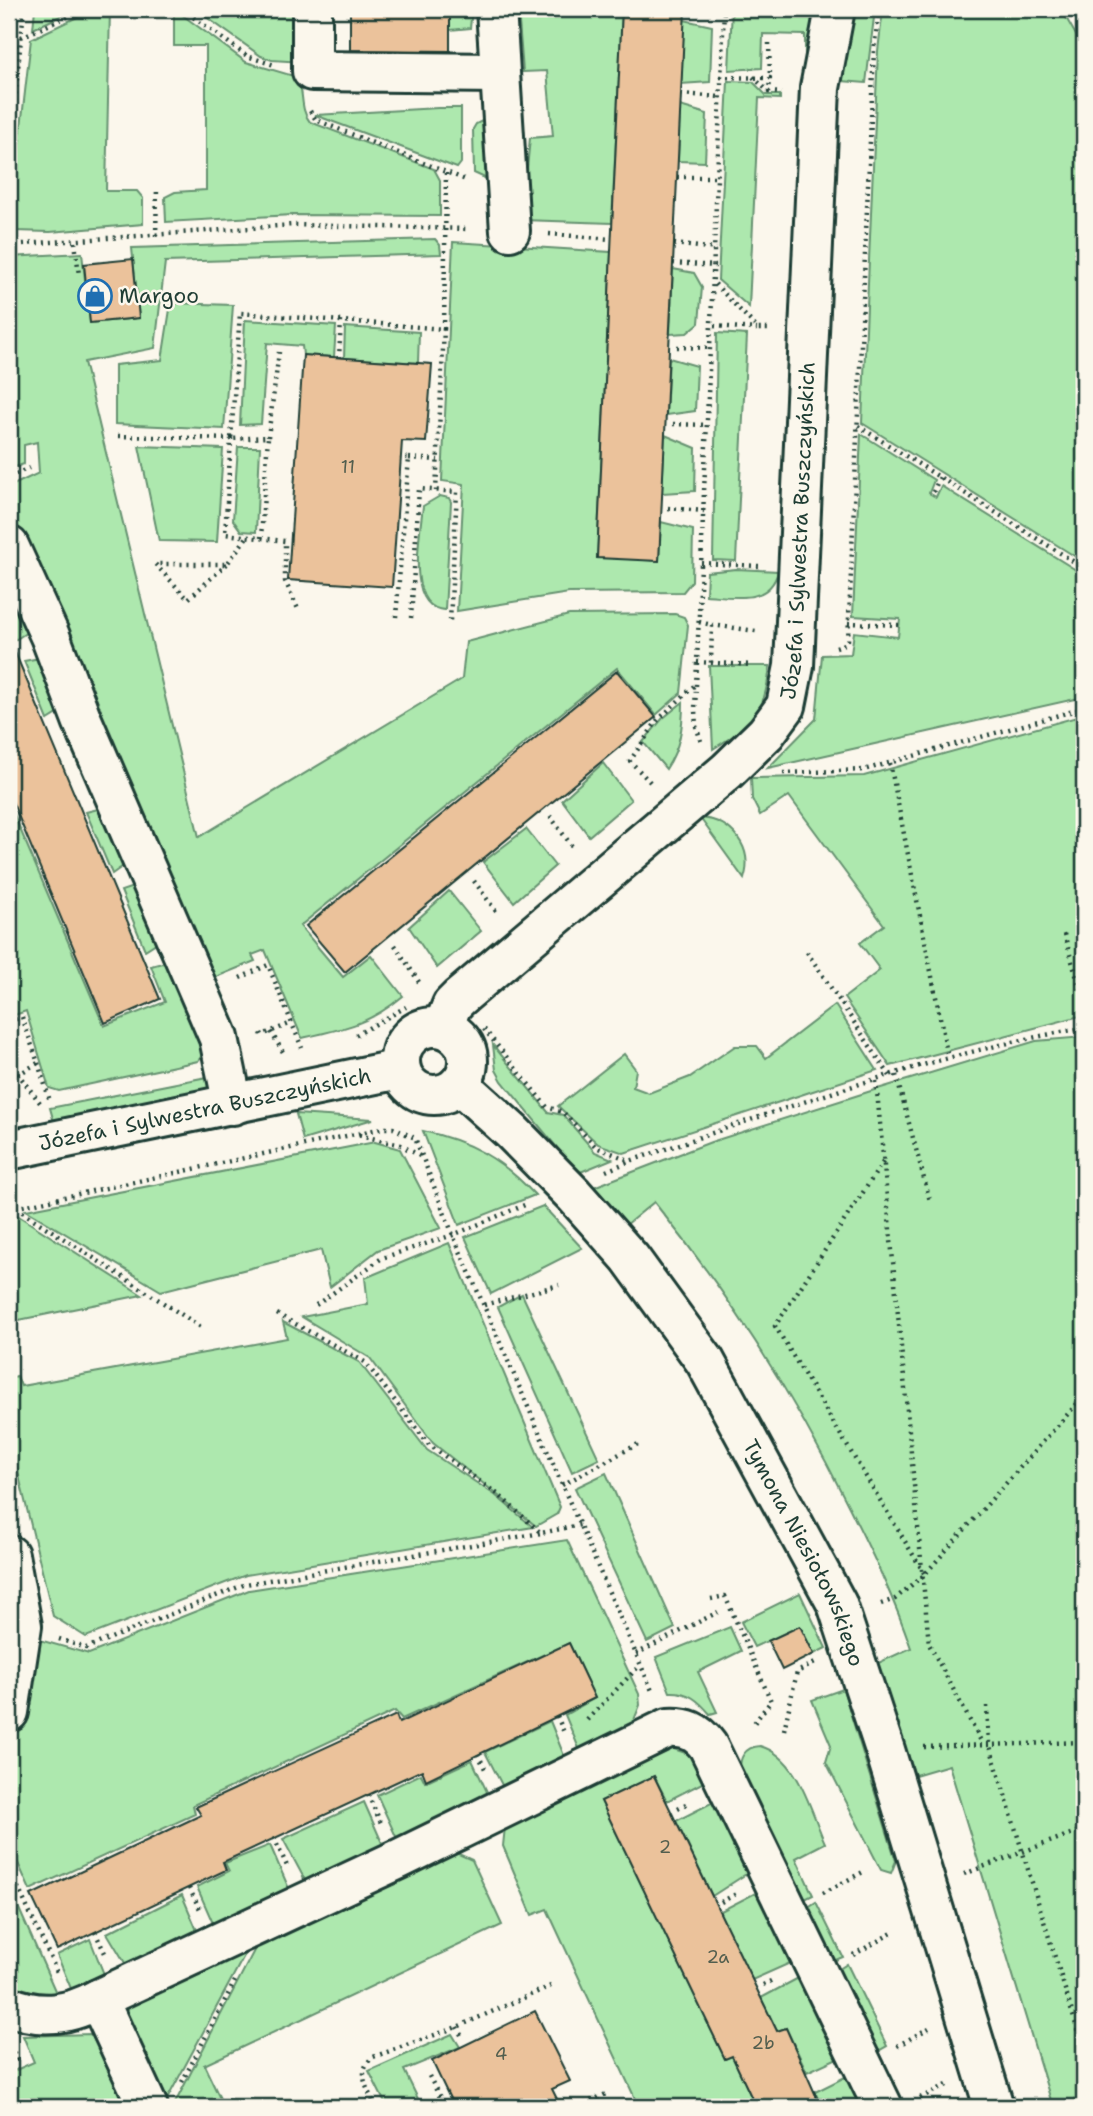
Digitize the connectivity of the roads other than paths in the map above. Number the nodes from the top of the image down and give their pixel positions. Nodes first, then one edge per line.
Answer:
1 (312, 9) edge
2 (496, 9) edge
3 (835, 9) edge
4 (499, 73) junction
5 (510, 214) road end
6 (9, 546) edge
7 (442, 1005) junction
8 (400, 1069) junction
9 (458, 1084) junction
10 (233, 1105) junction
11 (9, 1150) edge
12 (9, 1555) edge
13 (9, 1712) edge
14 (87, 2005) junction
15 (9, 2006) edge
16 (898, 2104) edge
17 (148, 2107) edge
18 (994, 2107) edge

1 - 4 street
2 - 4 street
3 - 7 street, Józefa i Sylwestra Buszczyńskich
4 - 5 street
6 - 10 street
7 - 8 street
7 - 9 street
8 - 9 street
8 - 10 street, Józefa i Sylwestra Buszczyńskich
9 - 18 street, Tymona Niesiołowskiego
10 - 11 street, Józefa i Sylwestra Buszczyńskich
12 - 13 street
14 - 15 street
14 - 16 street
14 - 17 street

